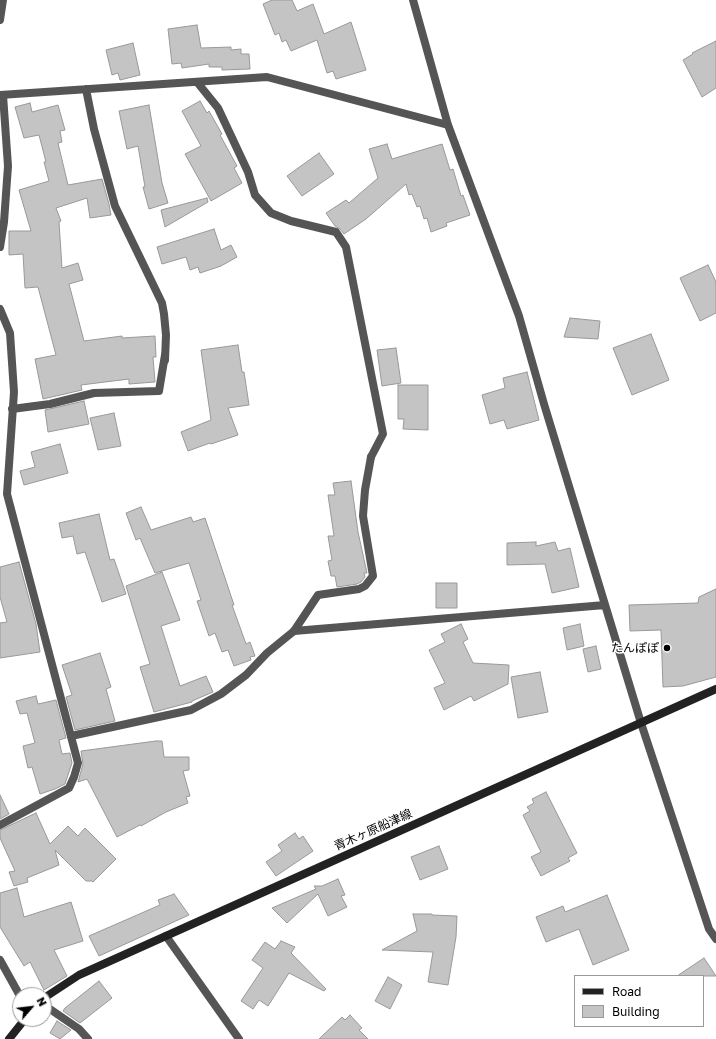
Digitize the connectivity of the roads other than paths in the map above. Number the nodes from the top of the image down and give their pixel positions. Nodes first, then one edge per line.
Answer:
1 (3, 0) edge
2 (413, 0) edge
3 (0, 20) edge
4 (196, 82) junction
5 (86, 89) junction
6 (1, 95) edge
7 (448, 125) junction
8 (0, 247) edge
9 (0, 309) edge
10 (12, 409) junction
11 (3, 494) edge
12 (605, 605) junction
13 (294, 631) junction
14 (716, 689) edge
15 (641, 723) junction
16 (71, 736) junction
17 (0, 825) edge
18 (166, 936) junction
19 (716, 939) edge
20 (0, 960) edge
21 (15, 987) edge
22 (52, 993) edge
23 (52, 1010) edge
24 (19, 1027) edge
25 (9, 1039) edge
26 (88, 1039) edge
27 (239, 1039) edge

1 - 3 street
2 - 7 street
4 - 5 street
4 - 7 street
4 - 13 street
5 - 6 street
5 - 10 street
6 - 8 street
7 - 12 street
9 - 10 street
10 - 11 street
11 - 16 street
12 - 13 street
12 - 15 street
13 - 16 street
14 - 15 main road, 青木ヶ原船津線
15 - 18 main road, 青木ヶ原船津線
15 - 19 street
16 - 17 street
18 - 22 main road, 青木ヶ原船津線
18 - 27 street
20 - 21 street
23 - 26 street
24 - 25 main road

